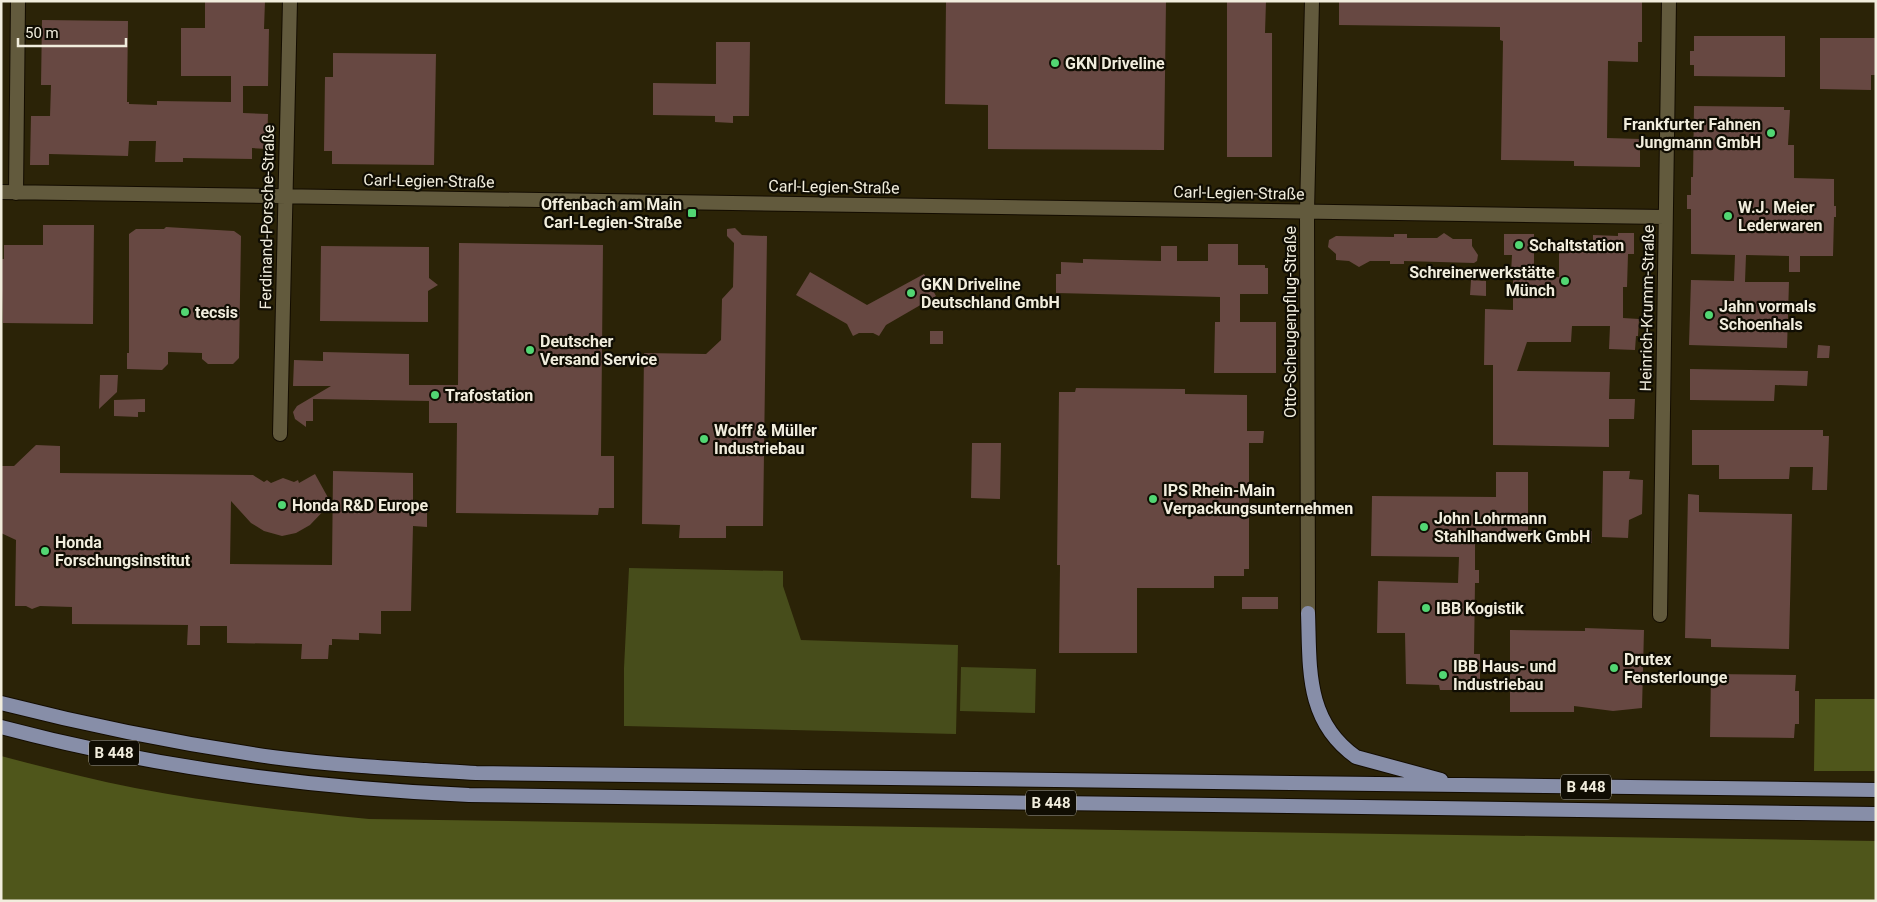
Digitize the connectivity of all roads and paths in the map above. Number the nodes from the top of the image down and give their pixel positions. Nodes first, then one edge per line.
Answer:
1 (18, 1) edge
2 (290, 1) edge
3 (1312, 1) edge
4 (1669, 1) edge
5 (1, 192) edge
6 (16, 193) junction
7 (285, 196) junction
8 (1307, 211) junction
9 (1666, 217) junction
10 (280, 434) dead end
11 (1308, 613) joint
12 (1660, 615) dead end
13 (1, 703) edge
14 (1, 727) edge
15 (1466, 786) junction
16 (1876, 790) edge
17 (1876, 814) edge

1 - 6 street
2 - 7 street, Ferdinand-Porsche-Straße
3 - 8 street, Otto-Scheugenpflug-Straße
4 - 9 street, Heinrich-Krumm-Straße
5 - 6 street, Carl-Legien-Straße
6 - 7 street, Carl-Legien-Straße
7 - 8 street, Carl-Legien-Straße
7 - 10 street, Ferdinand-Porsche-Straße
8 - 9 street, Carl-Legien-Straße
8 - 11 street, Otto-Scheugenpflug-Straße
9 - 12 street, Heinrich-Krumm-Straße
11 - 15 main road
13 - 15 main road, B 448
14 - 17 main road, B 448
15 - 16 main road, B 448

